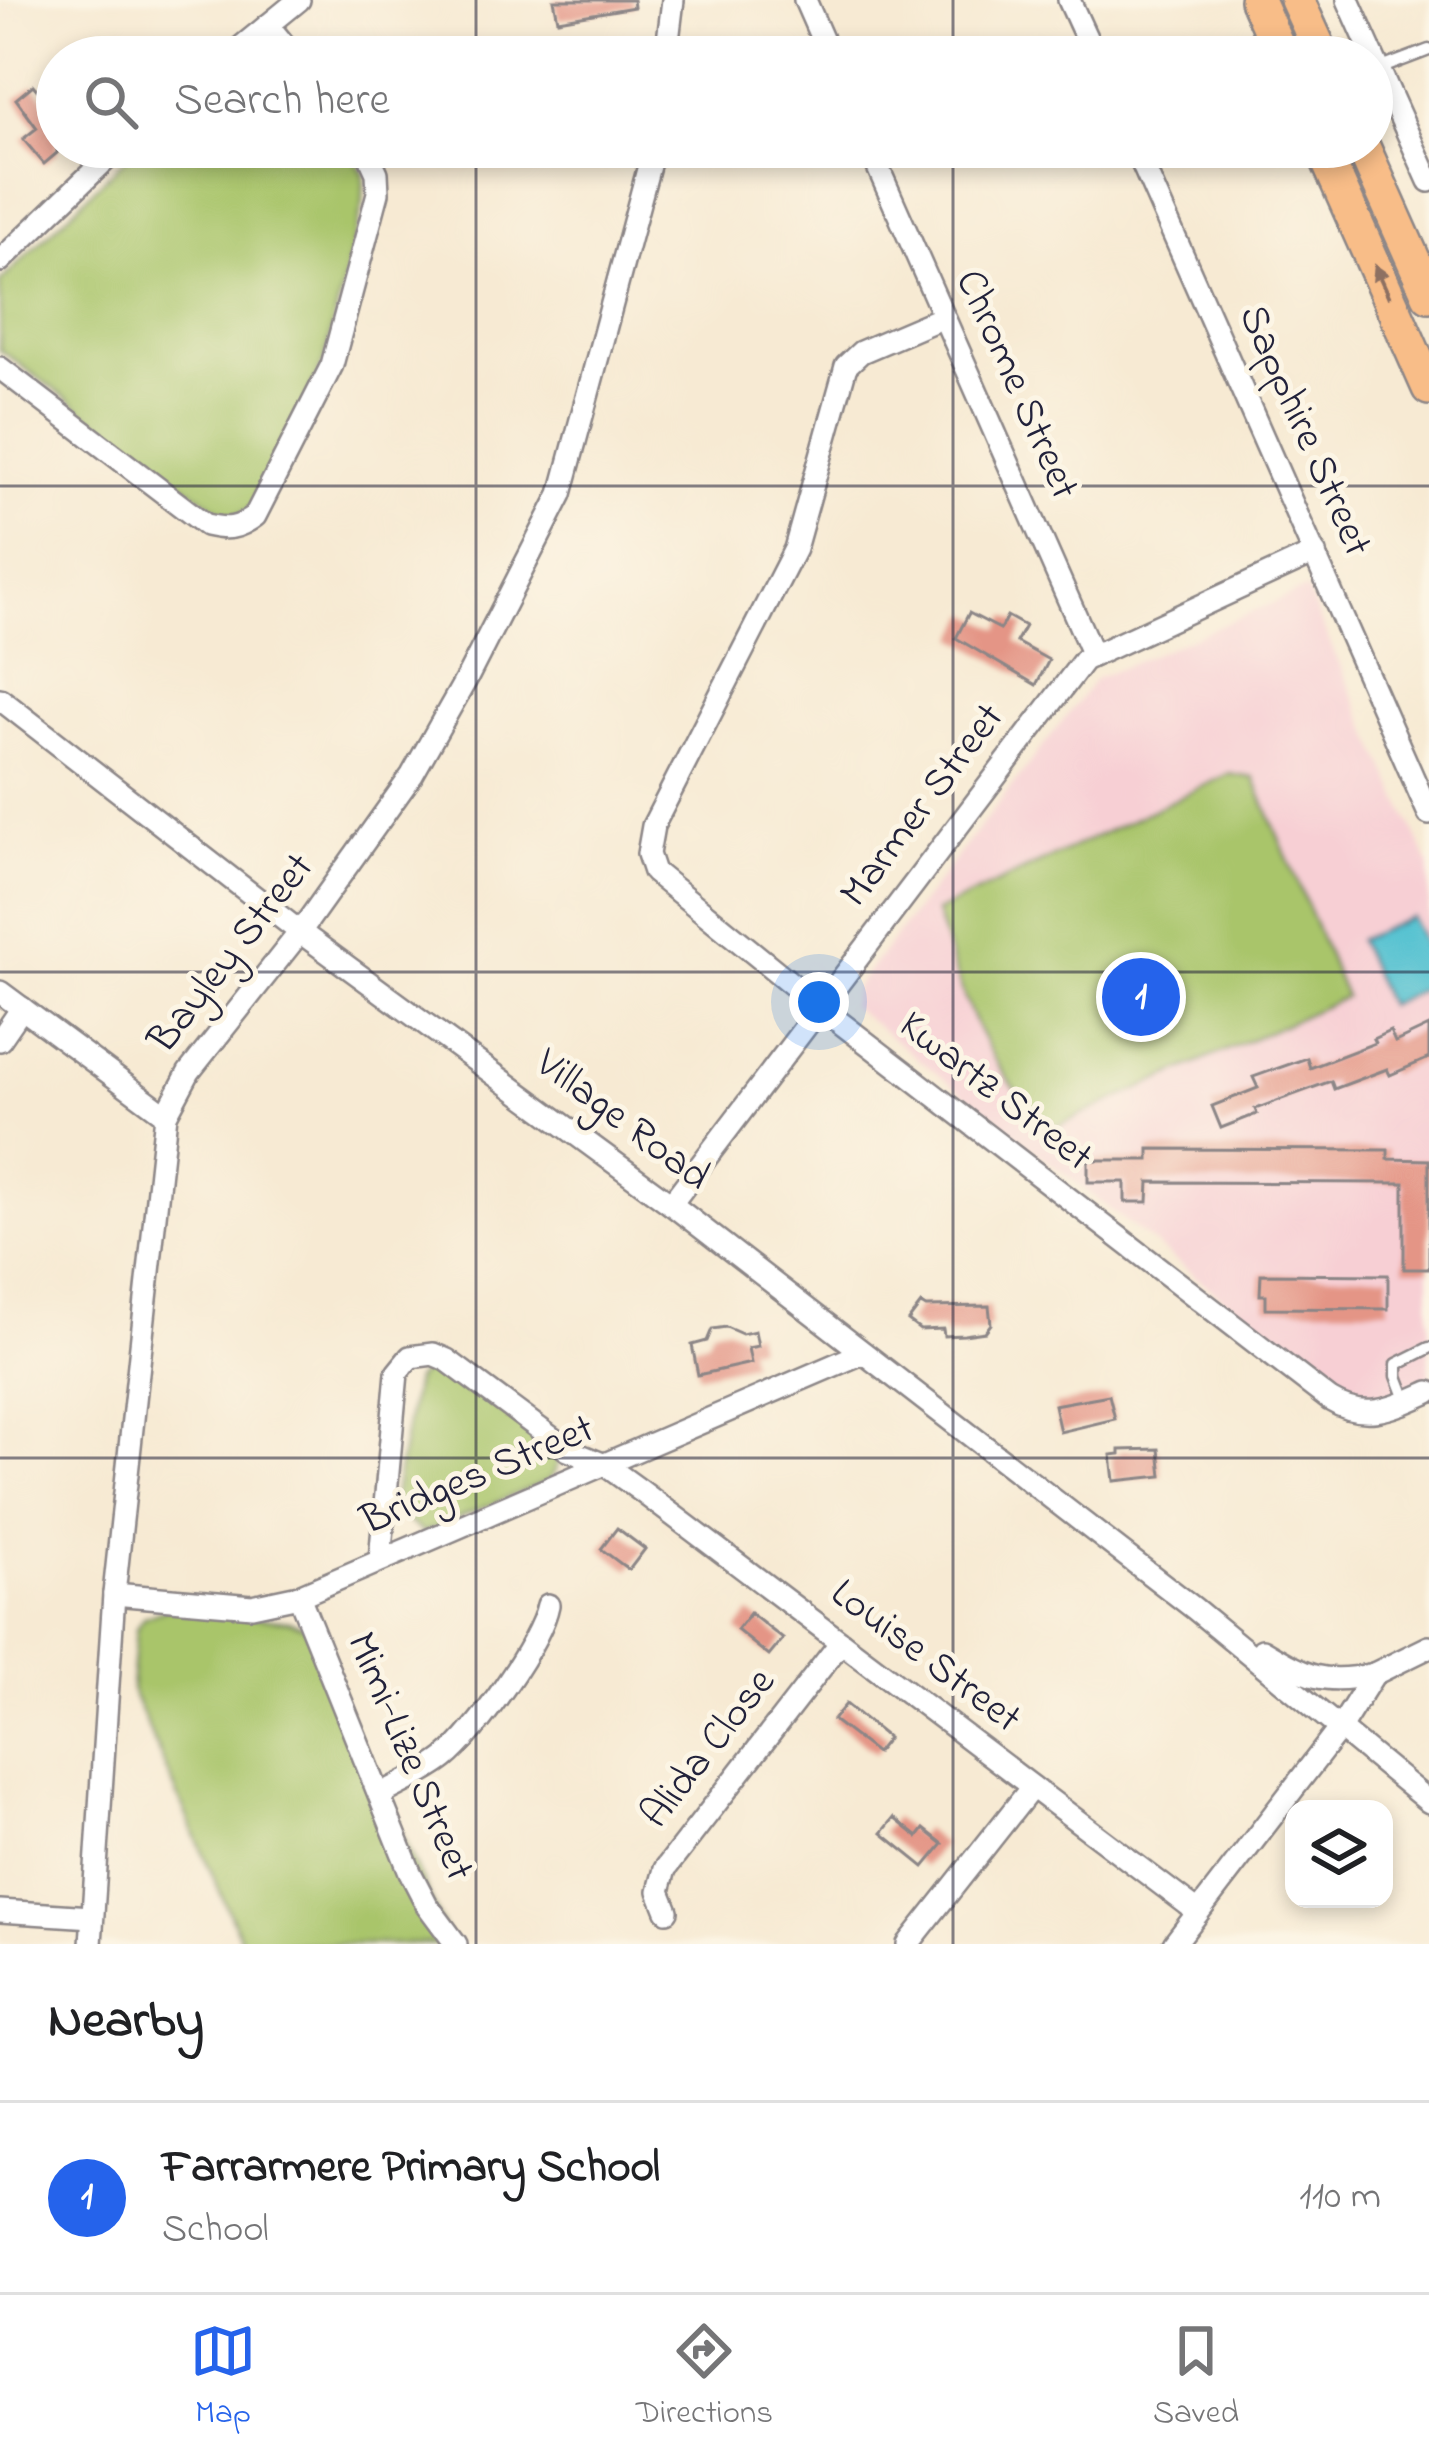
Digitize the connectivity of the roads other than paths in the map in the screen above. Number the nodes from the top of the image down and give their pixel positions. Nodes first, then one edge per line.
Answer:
1 (299, 0) edge
2 (673, 0) edge
3 (805, 0) edge
4 (1069, 0) edge
5 (1257, 0) edge
6 (1297, 0) edge
7 (1348, 0) edge
8 (268, 25) junction
9 (255, 36) edge
10 (277, 36) edge
11 (669, 36) edge
12 (821, 36) edge
13 (1085, 36) edge
14 (1273, 36) edge
15 (1313, 36) edge
16 (1364, 36) edge
17 (1429, 50) edge
18 (1393, 64) edge
19 (1393, 100) edge
20 (97, 168) edge
21 (375, 168) edge
22 (648, 168) edge
23 (878, 168) edge
24 (1144, 168) edge
25 (1331, 168) edge
26 (1372, 168) edge
27 (1429, 181) edge
28 (0, 261) edge
29 (1429, 295) edge
30 (943, 317) junction
31 (0, 368) edge
32 (1429, 388) edge
33 (1315, 553) junction
34 (1092, 653) junction
35 (0, 699) edge
36 (1429, 814) edge
37 (300, 932) junction
38 (0, 992) edge
39 (820, 1007) junction
40 (22, 1008) junction
41 (0, 1040) edge
42 (166, 1115) junction
43 (670, 1204) junction
44 (1429, 1348) edge
45 (860, 1354) junction
46 (1429, 1392) edge
47 (1407, 1402) junction
48 (604, 1465) junction
49 (380, 1560) junction
50 (114, 1594) junction
51 (299, 1596) junction
52 (548, 1605) dead end
53 (1195, 1609) junction
54 (841, 1642) junction
55 (1429, 1647) edge
56 (1374, 1674) junction
57 (1340, 1728) junction
58 (1032, 1787) junction
59 (380, 1795) junction
60 (1429, 1802) edge
61 (0, 1911) edge
62 (667, 1911) dead end
63 (1198, 1912) junction
64 (92, 1917) junction
65 (91, 1944) edge
66 (455, 1944) edge
67 (908, 1944) edge
68 (1174, 1944) edge

1 - 8 street
2 - 11 street
3 - 12 street
4 - 13 street
5 - 14 main road
6 - 15 main road
7 - 16 street
8 - 9 street
8 - 10 street
17 - 18 lane
19 - 27 street
20 - 28 street
21 - 31 street
22 - 37 street, Bayley Street
23 - 30 street, Chrome Street
24 - 33 street, Sapphire Street
32 -> 25 main road
26 - 29 main road
30 - 34 street, Chrome Street
30 - 39 street, Kwartz Street
33 - 34 street, Marmer Street
33 - 36 street, Sapphire Street
34 - 39 street, Marmer Street
35 - 37 street, Village Road
37 - 42 street, Bayley Street
37 - 43 street, Village Road
38 - 40 street
39 - 43 street, Marmer Street
39 - 47 street, Kwartz Street
40 - 41 street
40 - 42 street
42 - 50 street, Bayley Street
43 - 45 street, Village Road
44 - 47 lane
45 - 48 street, Bridges Street
45 - 53 street, Village Road
46 - 47 street, Kwartz Street
48 - 49 street, Bridges Street
48 - 49 street, Louise Street
48 - 54 street, Louise Street
49 - 51 street, Bridges Street
50 - 51 street, Bridges Street
50 - 64 street, Bayley Street
51 - 59 street, Mimi-Lize Street
52 - 59 street
53 - 56 street, Village Road
53 - 57 street, Village Road
54 - 58 street, Louise Street
54 - 62 street, Alida Close
55 - 56 street
56 - 57 street
57 - 60 street, Village Road
57 - 63 street
58 - 63 street, Louise Street
58 - 67 street
59 - 66 street, Mimi-Lize Street
61 - 64 street
63 - 68 street
64 - 65 street, Bayley Street

